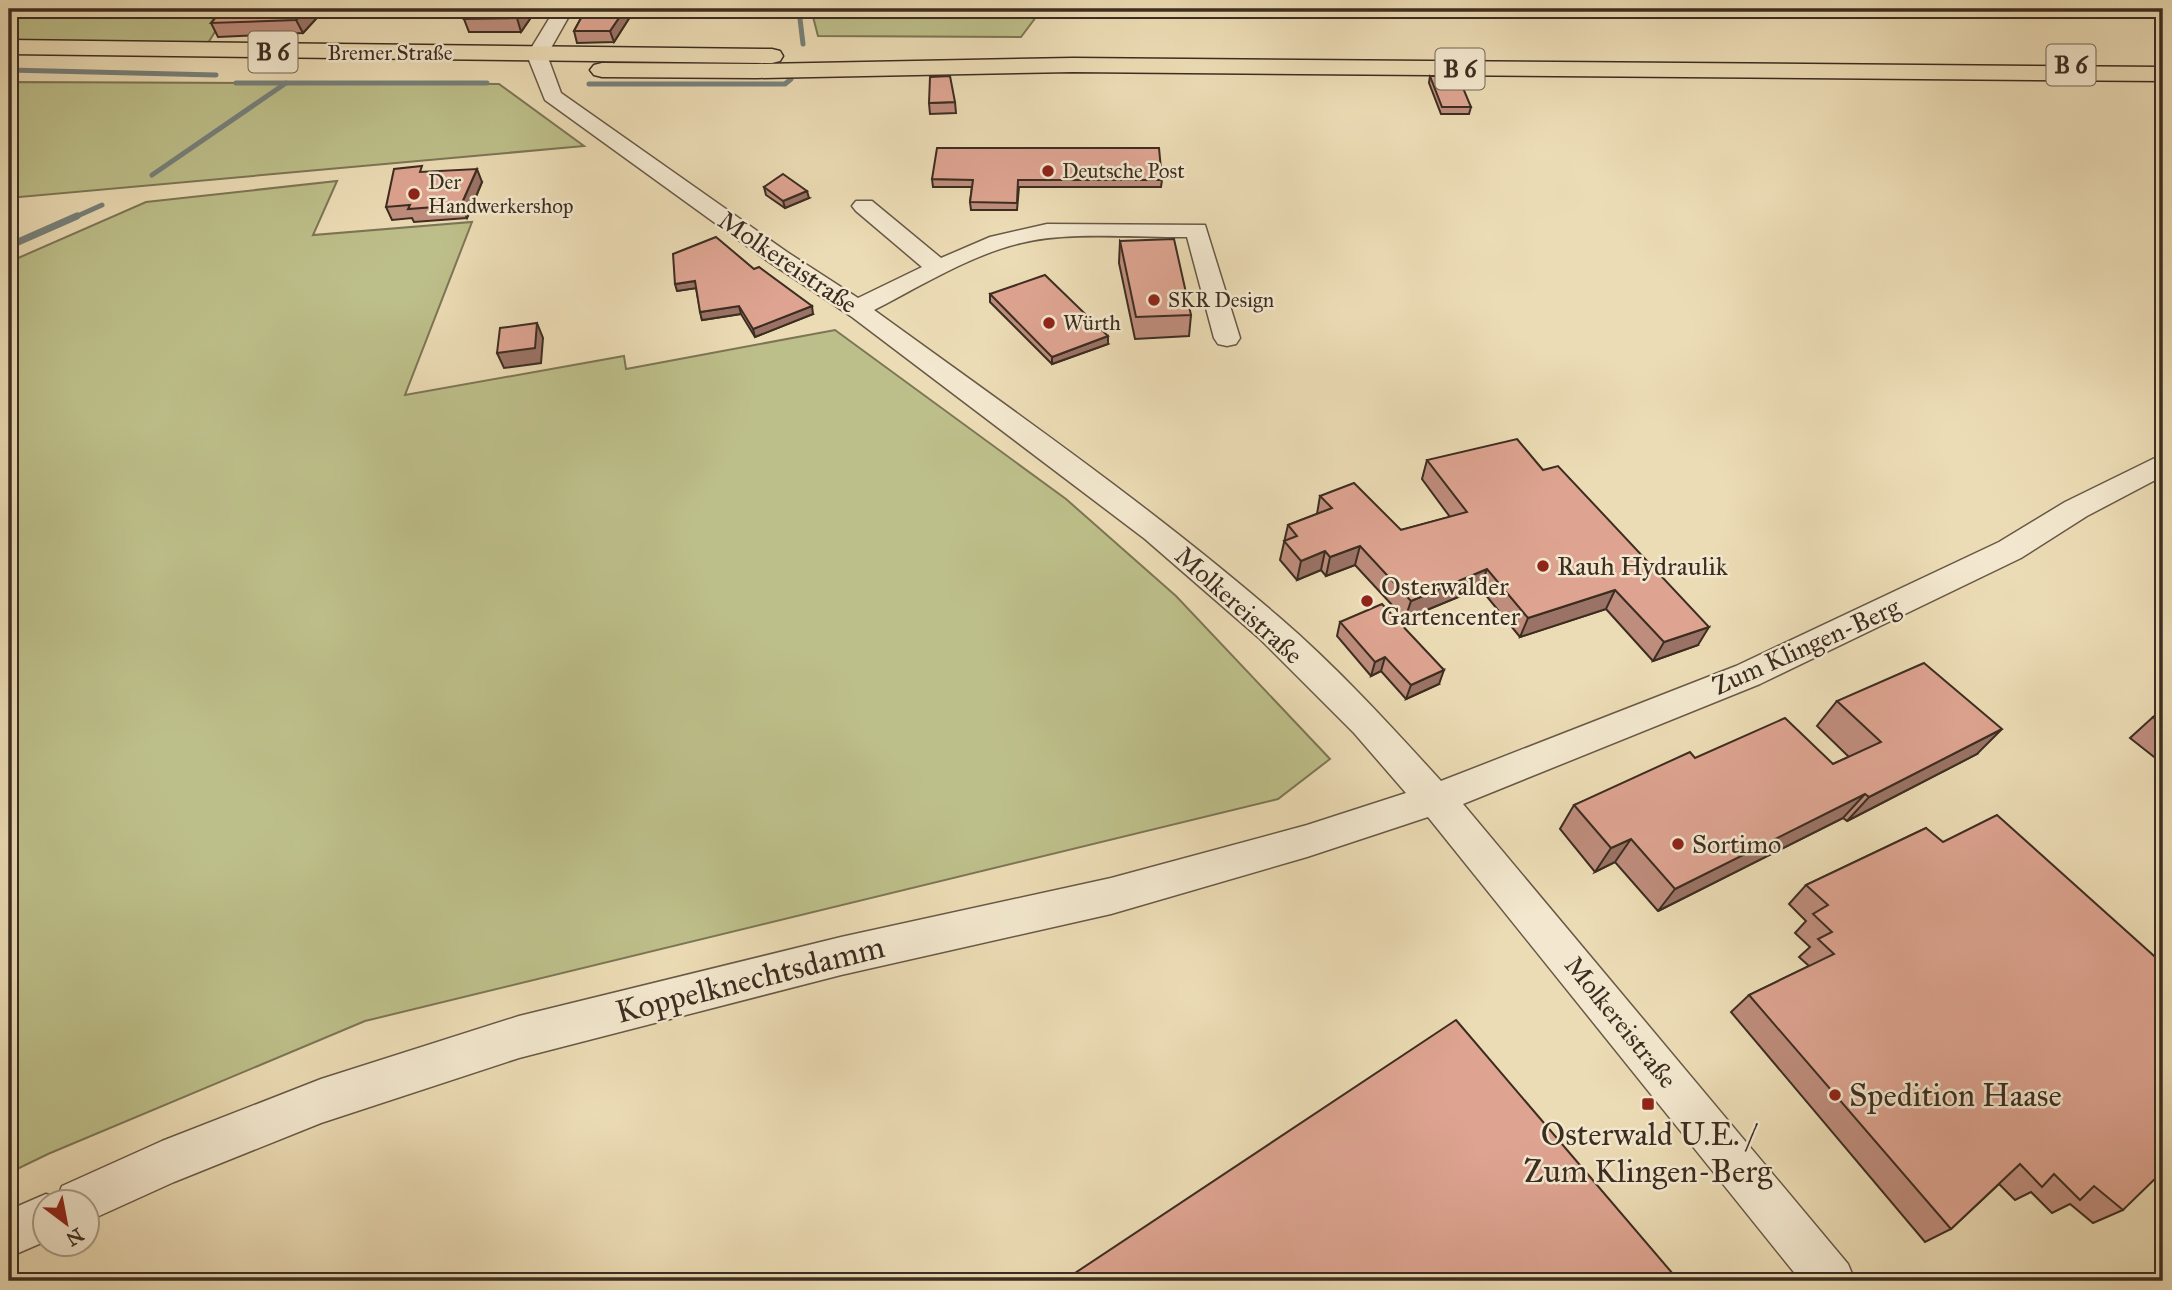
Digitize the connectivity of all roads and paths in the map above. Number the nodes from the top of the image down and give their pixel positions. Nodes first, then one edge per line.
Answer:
1 (564, 9) edge
2 (9, 47) edge
3 (9, 59) edge
4 (540, 62) junction
5 (764, 63) junction
6 (2163, 66) edge
7 (2163, 74) edge
8 (863, 206) dead end
9 (939, 268) junction
10 (856, 309) junction
11 (1227, 338) dead end
12 (2163, 464) edge
13 (1435, 799) junction
14 (102, 1191) edge
15 (32, 1223) edge
16 (9, 1234) edge
17 (1830, 1281) edge

1 - 4 street
2 - 4 main road, Bremer Straße / B 6
3 - 4 main road, Bremer Straße / B 6
4 - 5 main road, Bremer Straße / B 6
4 - 5 main road, Bremer Straße / B 6
4 - 10 street, Molkereistraße
5 - 6 main road, B 6
5 - 7 main road, B 6
8 - 9 street
9 - 10 street
9 - 11 street
10 - 13 street, Molkereistraße
12 - 13 street, Zum Klingen-Berg
13 - 14 street, Koppelknechtsdamm
13 - 17 street, Molkereistraße
15 - 16 street

